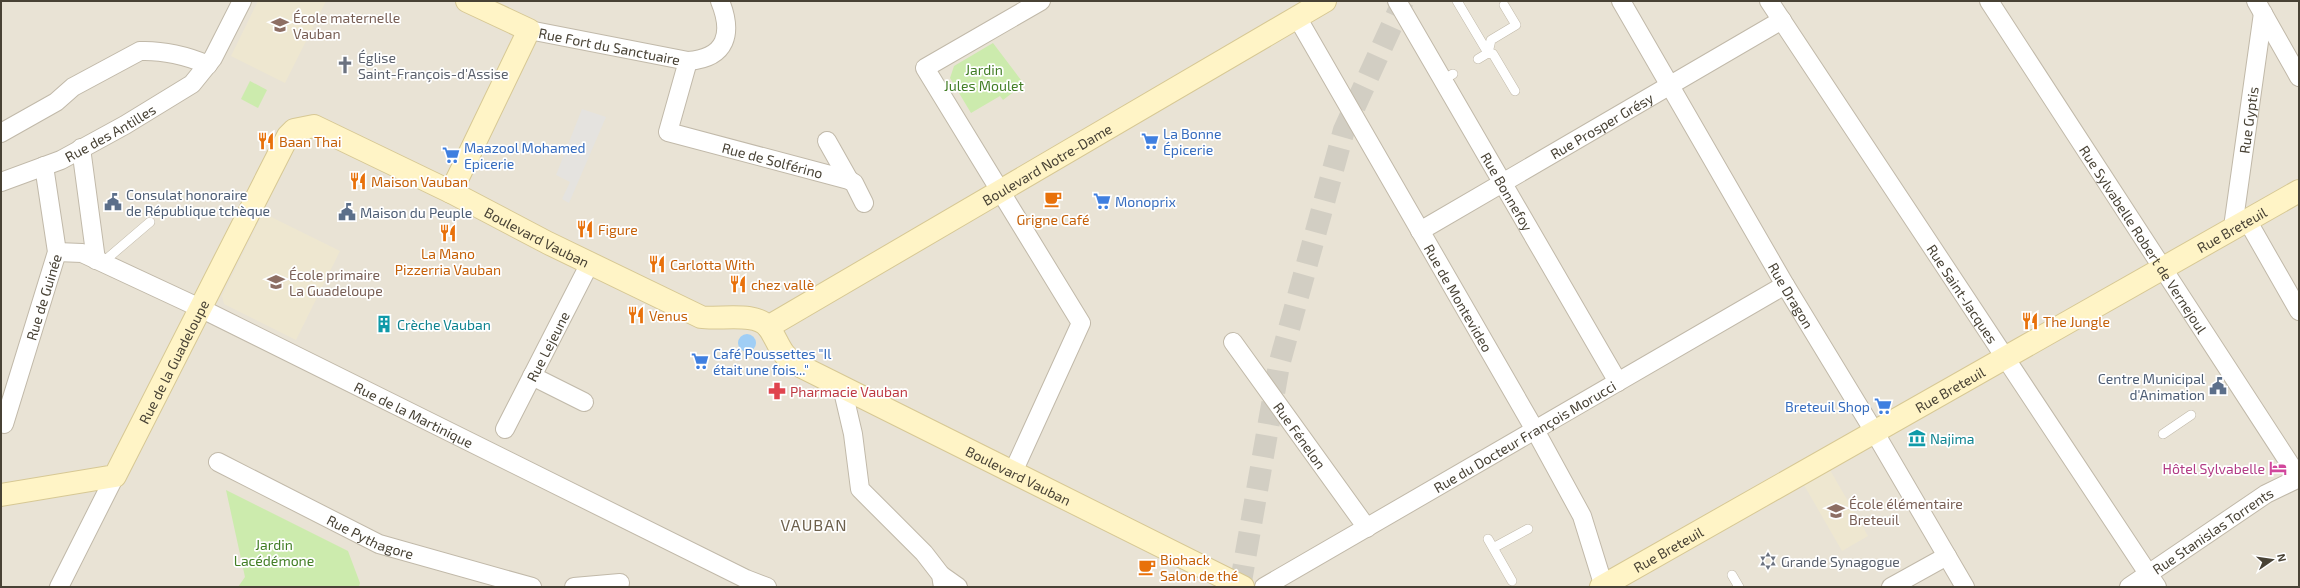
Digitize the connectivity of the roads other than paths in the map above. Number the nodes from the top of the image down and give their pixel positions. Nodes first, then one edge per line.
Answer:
1 (242, 1) edge
2 (467, 1) edge
3 (720, 1) edge
4 (1041, 1) edge
5 (1325, 1) edge
6 (1397, 1) edge
7 (1457, 1) edge
8 (1622, 1) edge
9 (1769, 1) edge
10 (1988, 1) edge
11 (1504, 5) dead end
12 (2259, 7) edge
13 (1297, 17) junction
14 (1782, 20) junction
15 (530, 30) junction
16 (1488, 53) junction
17 (1478, 59) dead end
18 (688, 60) junction
19 (208, 65) junction
20 (2299, 77) edge
21 (1670, 85) junction
22 (1515, 91) dead end
23 (1, 133) edge
24 (288, 136) joint
25 (827, 141) dead end
26 (81, 148) junction
27 (44, 166) junction
28 (849, 180) junction
29 (1, 182) edge
30 (1502, 183) junction
31 (1001, 191) junction
32 (2299, 191) edge
33 (451, 192) junction
34 (864, 203) dead end
35 (150, 222) dead end
36 (2240, 224) junction
37 (1420, 231) junction
38 (57, 252) junction
39 (99, 261) junction
40 (590, 263) junction
41 (2163, 268) junction
42 (1786, 285) junction
43 (200, 308) junction
44 (2299, 310) edge
45 (768, 327) junction
46 (1233, 342) dead end
47 (2005, 358) junction
48 (532, 376) junction
49 (1618, 382) junction
50 (842, 387) junction
51 (584, 402) dead end
52 (2190, 415) dead end
53 (4, 424) dead end
54 (505, 429) dead end
55 (1535, 430) junction
56 (1876, 433) junction
57 (2163, 434) dead end
58 (218, 462) dead end
59 (1013, 472) junction
60 (115, 476) junction
61 (2299, 478) edge
62 (1, 495) edge
63 (1367, 528) junction
64 (1528, 529) dead end
65 (1488, 539) dead end
66 (1493, 548) junction
67 (1947, 556) junction
68 (1732, 575) dead end
69 (2152, 580) edge
70 (942, 581) edge
71 (1512, 581) dead end
72 (620, 583) dead end
73 (745, 583) edge
74 (1603, 586) edge
75 (59, 587) edge
76 (532, 587) edge
77 (574, 587) edge
78 (767, 587) edge
79 (958, 587) edge
80 (1243, 587) edge
81 (1264, 587) edge
82 (1739, 587) edge
83 (1891, 587) edge
84 (1964, 587) edge
85 (2128, 587) edge

1 - 19 street, Rue des Antilles
2 - 15 street
3 - 18 street, Rue Fort du Sanctuaire
4 - 31 street
5 - 13 street, Boulevard Notre-Dame
6 - 30 street, Rue Bonnefoy
7 - 16 lane
8 - 21 street, Rue Dragon
9 - 14 street, Rue Saint-Jacques
10 - 41 street, Rue Sylvabelle Robert de Vernejoul
11 - 16 lane
12 - 20 street
12 - 36 street, Rue Gyptis
13 - 31 street, Boulevard Notre-Dame
13 - 37 street, Rue de Montevideo
14 - 21 street, Rue Prosper Grésy
14 - 47 street, Rue Saint-Jacques
15 - 18 street, Rue Fort du Sanctuaire
15 - 33 street, Rue Fort du Sanctuaire
16 - 17 lane
16 - 22 lane
18 - 28 street, Rue de Solférino
19 - 23 street
19 - 26 street, Rue des Antilles
21 - 30 street, Rue Prosper Grésy
21 - 42 street, Rue Dragon
24 - 33 street, Boulevard Vauban
24 - 43 street, Rue de la Guadeloupe
25 - 28 street
26 - 27 street, Rue des Antilles
26 - 39 street
27 - 29 street, Rue des Antilles
27 - 38 street, Rue de Guinée
28 - 34 street
30 - 37 street, Rue Prosper Grésy
30 - 49 street, Rue Bonnefoy
31 - 45 street, Boulevard Notre-Dame
31 - 59 street
32 - 36 street, Rue Breteuil
33 - 40 street, Boulevard Vauban
35 - 39 lane
36 - 41 street, Rue Breteuil
36 - 44 street
37 - 55 street, Rue de Montevideo
38 - 39 street, Rue de la Martinique
38 - 53 street, Rue de Guinée
39 - 43 street, Rue de la Martinique
40 - 45 street, Boulevard Vauban
40 - 48 street, Rue Lejeune
41 - 47 street, Rue Breteuil
41 - 61 street, Rue Sylvabelle Robert de Vernejoul
42 - 49 street, Rue du Docteur François Morucci
42 - 56 street, Rue Dragon
43 - 60 street, Rue de la Guadeloupe
43 - 73 street, Rue de la Martinique
45 - 50 street, Boulevard Vauban
46 - 63 street, Rue Fénelon
47 - 56 street, Rue Breteuil
47 - 69 street, Rue Saint-Jacques
48 - 51 street
48 - 54 street, Rue Lejeune
49 - 55 street, Rue du Docteur François Morucci
50 - 59 street, Boulevard Vauban
50 - 70 street
52 - 57 lane
55 - 63 street, Rue du Docteur François Morucci
55 - 74 street, Rue de Montevideo
56 - 67 street, Rue Dragon
56 - 74 street, Rue Breteuil
58 - 76 street, Rue Pythagore
59 - 80 street, Boulevard Vauban
60 - 62 street
60 - 75 street, Rue de la Guadeloupe
61 - 69 street, Rue Stanislas Torrents
63 - 81 street, Rue du Docteur François Morucci
64 - 66 lane
65 - 66 lane
66 - 71 lane
67 - 83 street
67 - 84 street, Rue Dragon
68 - 82 lane
69 - 85 street, Rue Stanislas Torrents
70 - 79 street
72 - 77 street
73 - 78 street, Rue de la Martinique

